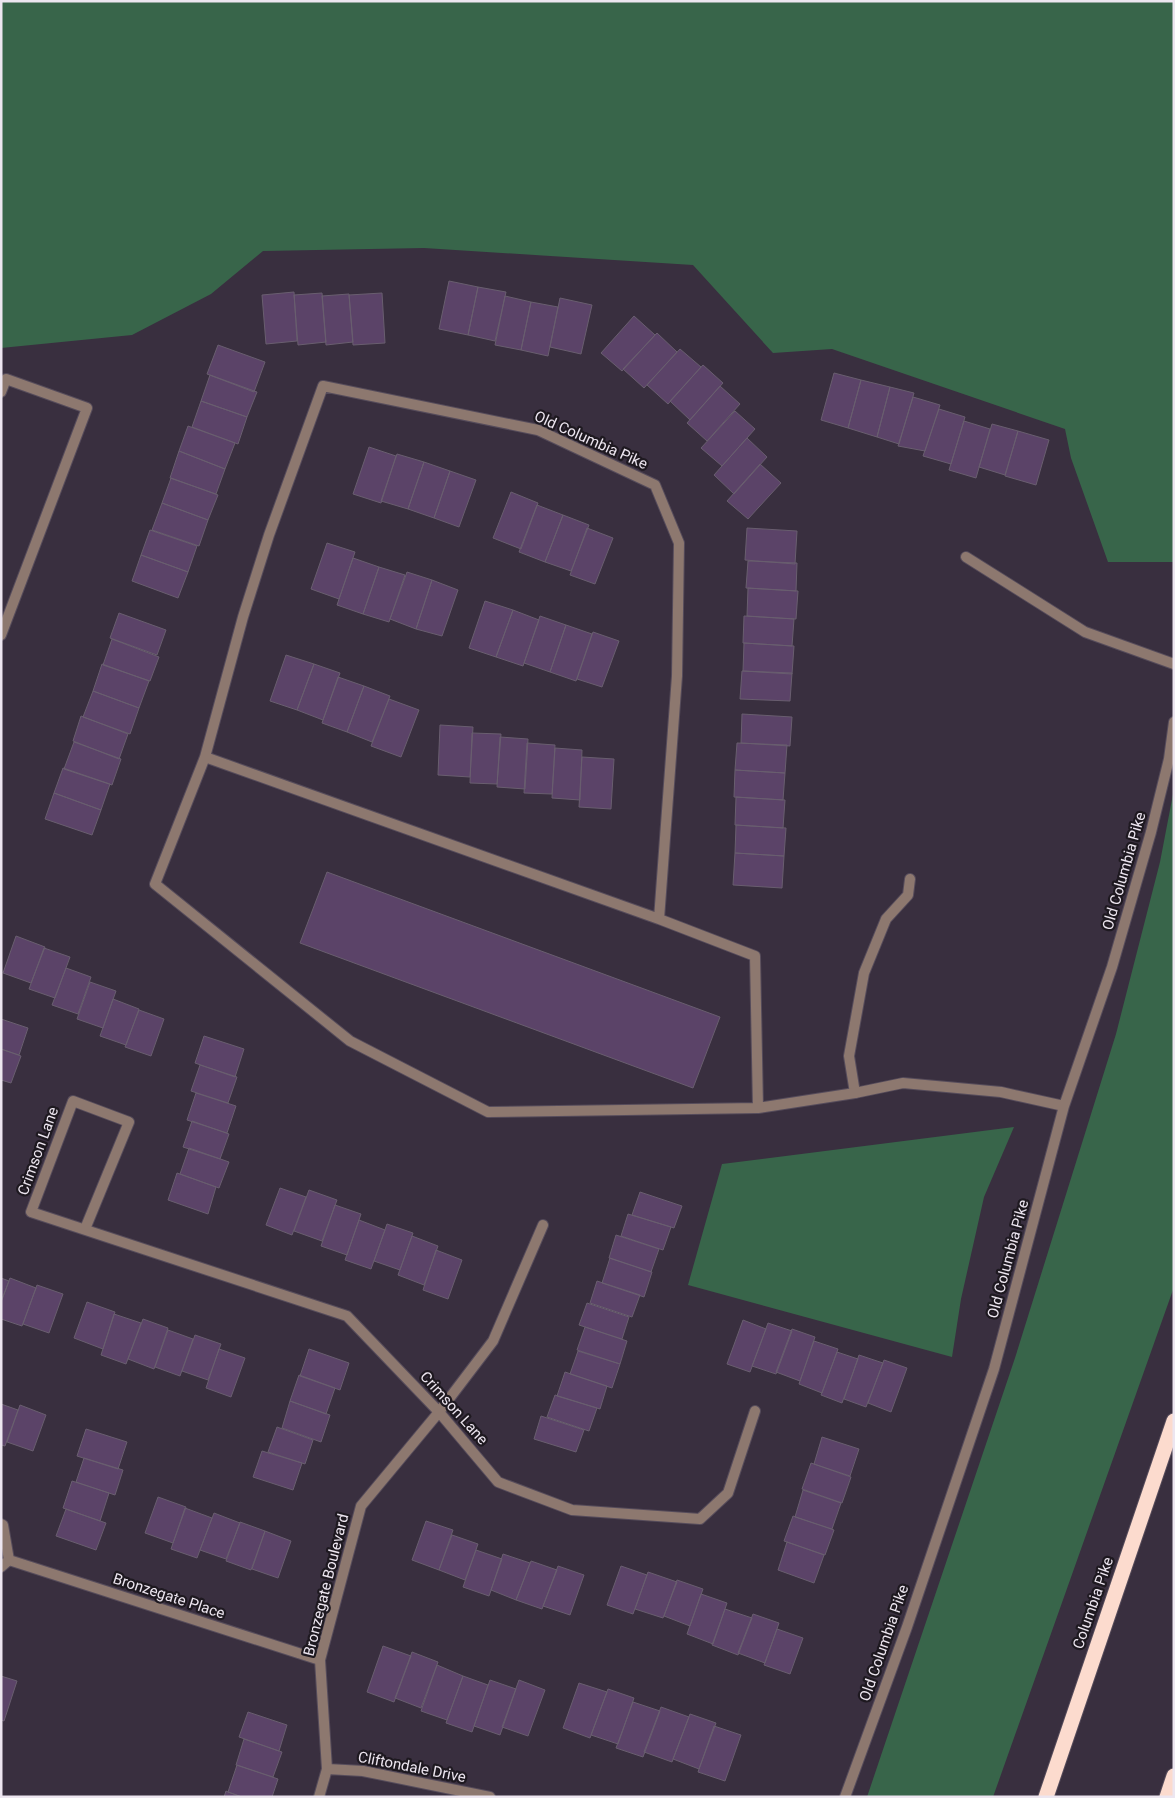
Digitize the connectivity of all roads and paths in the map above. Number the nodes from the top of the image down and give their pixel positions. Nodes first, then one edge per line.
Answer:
1 (1, 392) edge
2 (966, 557) dead end
3 (1, 635) edge
4 (1174, 664) edge
5 (1174, 722) edge
6 (204, 757) junction
7 (910, 880) dead end
8 (659, 919) junction
9 (855, 1093) junction
10 (1064, 1106) junction
11 (758, 1108) junction
12 (543, 1225) dead end
13 (85, 1229) junction
14 (439, 1412) junction
15 (755, 1412) dead end
16 (1174, 1421) edge
17 (1, 1524) edge
18 (5, 1564) edge
19 (320, 1660) junction
20 (328, 1769) junction
21 (1174, 1776) edge
22 (319, 1797) edge
23 (490, 1797) edge
24 (845, 1797) edge
25 (1046, 1797) edge
26 (1167, 1797) edge

1 - 3 street
2 - 4 street
5 - 10 street, Old Columbia Pike
6 - 8 street
6 - 8 street, Old Columbia Pike
6 - 11 street
7 - 9 street
8 - 11 street
9 - 10 street
9 - 11 street
10 - 24 street, Old Columbia Pike
12 - 14 street, Bronzegate Boulevard
13 - 13 street, Crimson Lane
13 - 14 street, Crimson Lane
14 - 15 street, Crimson Lane
14 - 19 street, Bronzegate Boulevard
16 - 25 highway, Columbia Pike
17 - 18 street, Bronzegate Place
18 - 19 street, Bronzegate Place
19 - 20 street, Bronzegate Boulevard
20 - 22 street, Bronzegate Boulevard
20 - 23 street, Cliftondale Drive
21 - 26 highway

